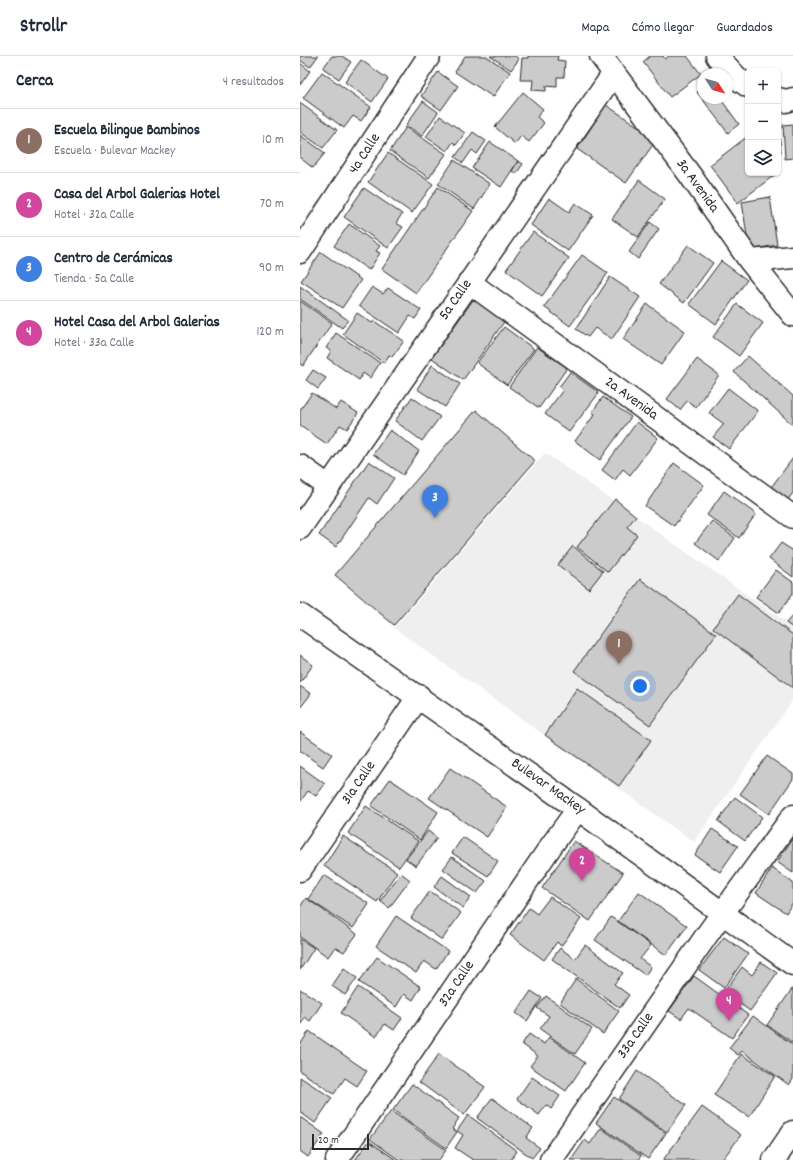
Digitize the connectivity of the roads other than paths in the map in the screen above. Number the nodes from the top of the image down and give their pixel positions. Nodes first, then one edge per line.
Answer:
1 (429, 56) edge
2 (717, 56) edge
3 (607, 64) edge
4 (745, 84) edge
5 (781, 100) edge
6 (793, 100) edge
7 (300, 252) edge
8 (793, 257) edge
9 (750, 261) junction
10 (469, 282) junction
11 (793, 315) edge
12 (300, 466) edge
13 (328, 486) junction
14 (793, 516) edge
15 (300, 528) edge
16 (300, 615) edge
17 (419, 696) junction
18 (578, 808) junction
19 (793, 816) edge
20 (300, 870) edge
21 (722, 913) junction
22 (793, 964) edge
23 (793, 1132) edge
24 (337, 1160) edge
25 (551, 1160) edge
26 (774, 1160) edge

1 - 7 street, 4a Calle
2 - 4 street
3 - 9 street, 3a Avenida
3 - 10 street, 5a Calle
5 - 6 street
8 - 9 street
9 - 11 street, 3a Avenida
10 - 13 street, 5a Calle
10 - 14 street, 2a Avenida
12 - 13 street
13 - 15 street, 5a Calle
16 - 17 street, Bulevar Mackey
17 - 18 street, Bulevar Mackey
17 - 20 street, 31a Calle
18 - 21 street, Bulevar Mackey
18 - 24 street, 32a Calle
19 - 21 street, 33a Calle
21 - 22 street, Bulevar Mackey
21 - 25 street, 33a Calle
23 - 26 street

